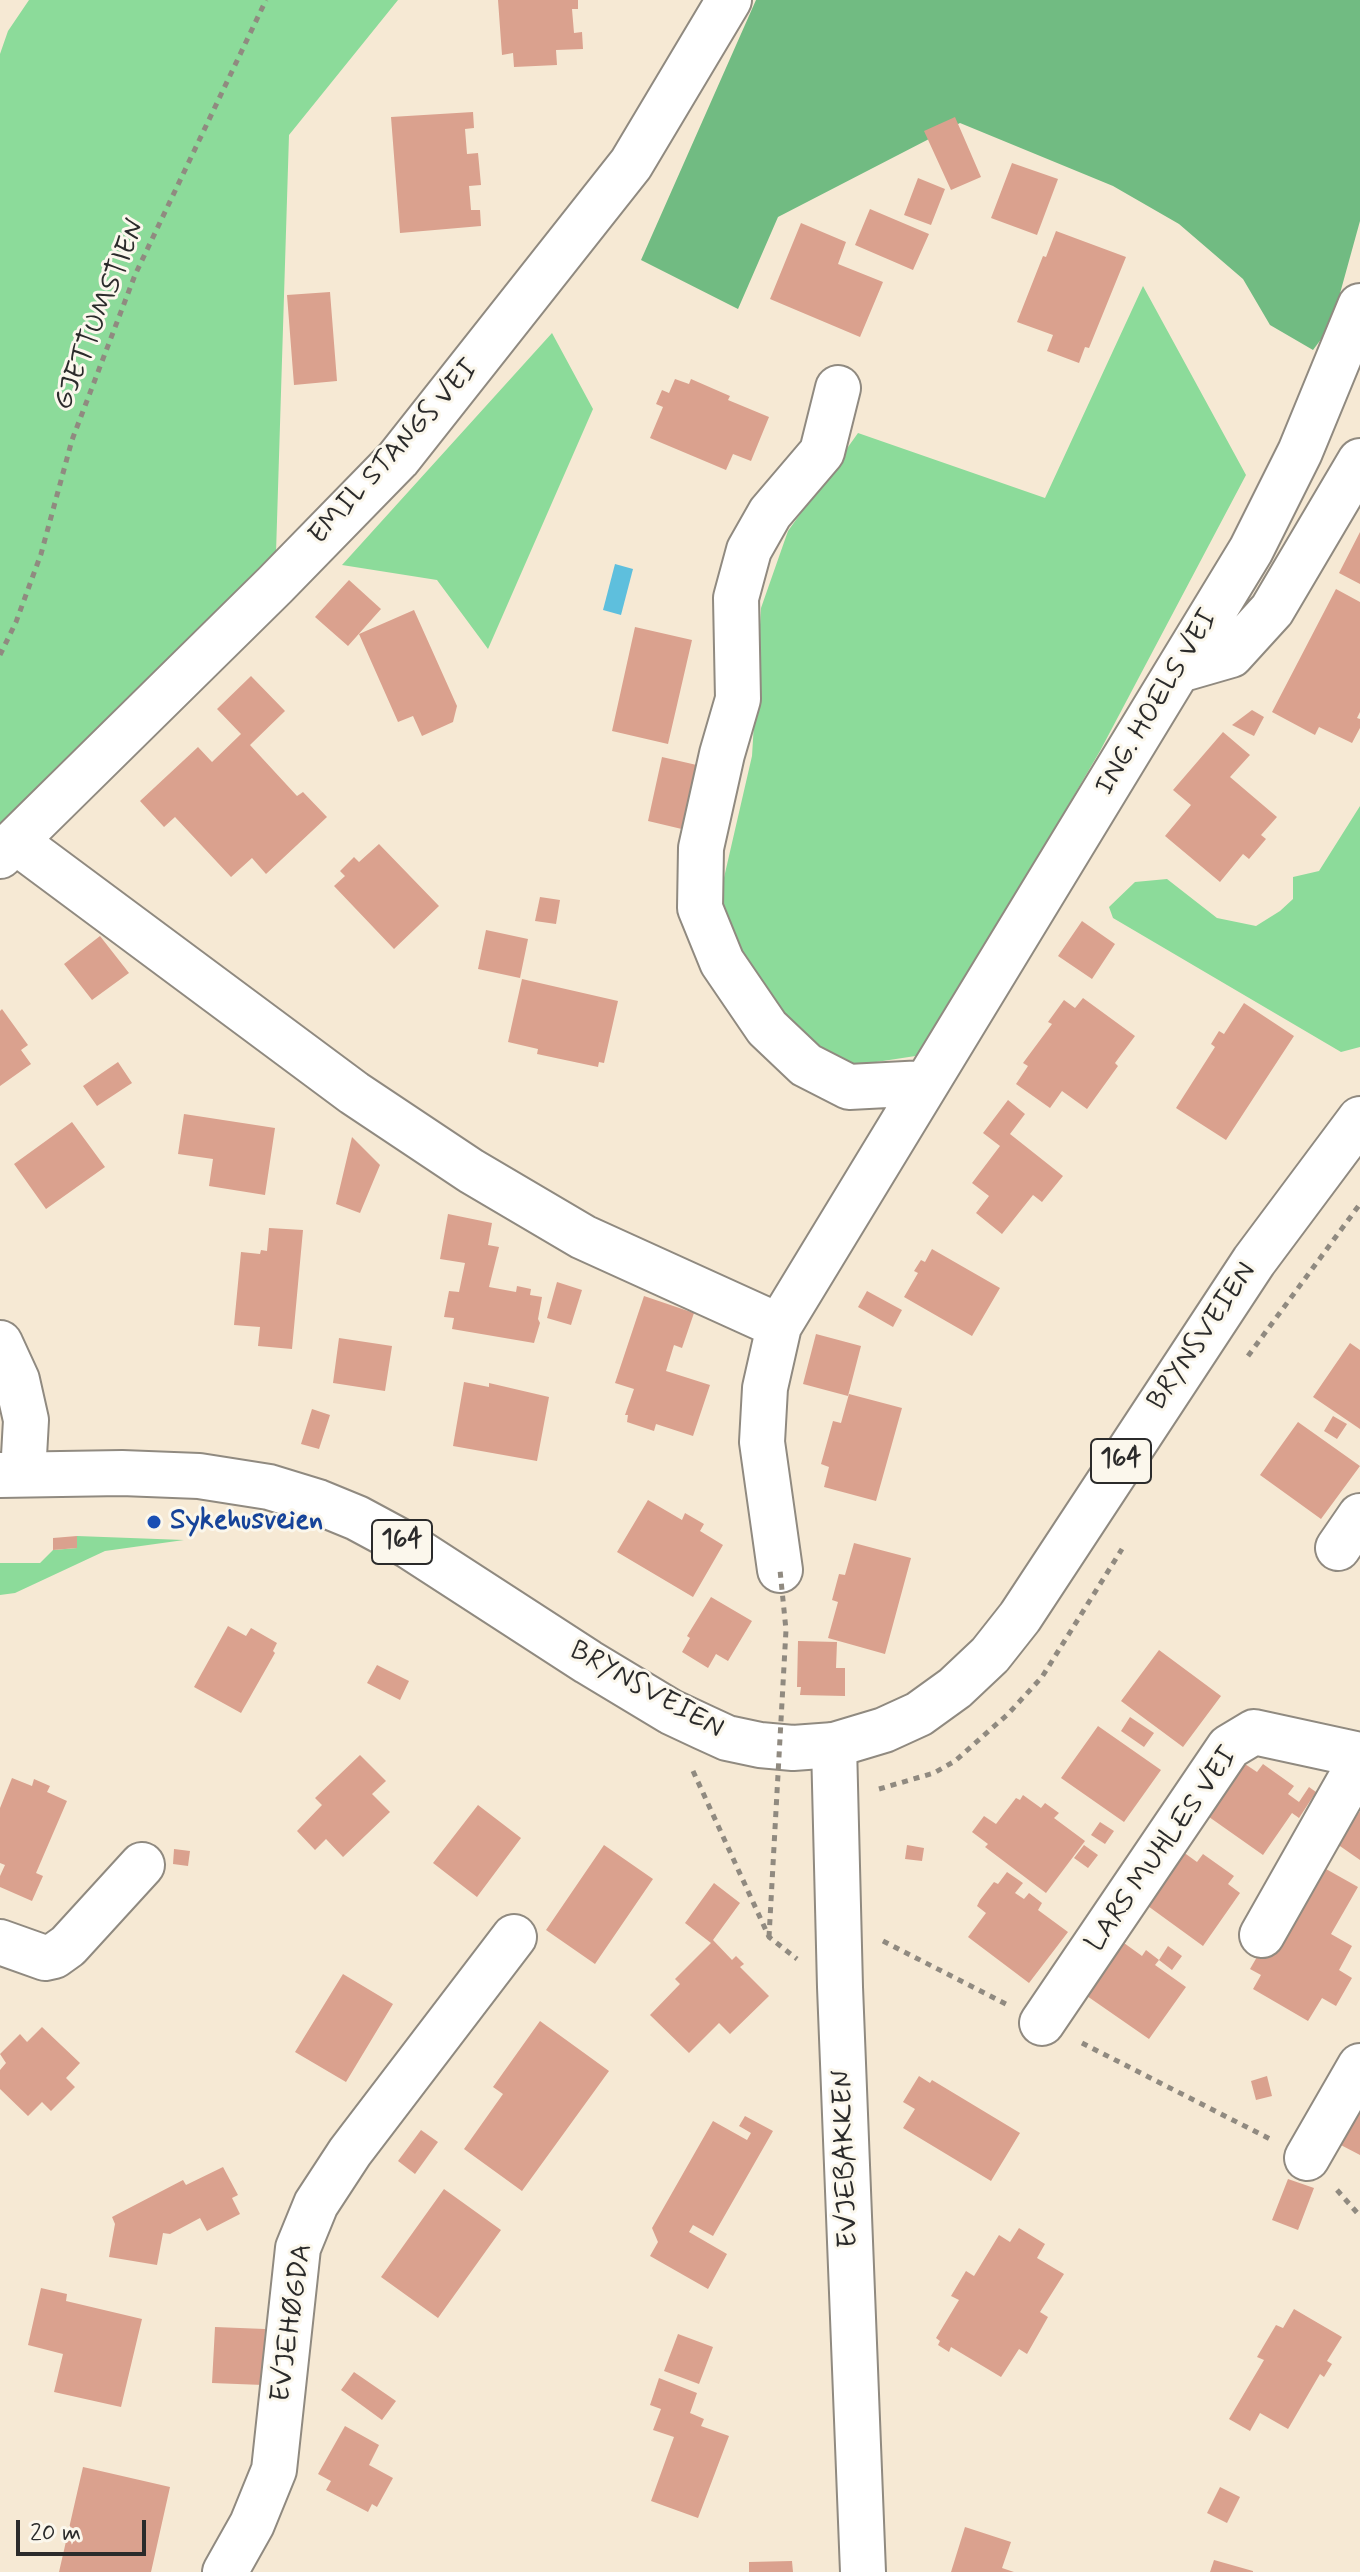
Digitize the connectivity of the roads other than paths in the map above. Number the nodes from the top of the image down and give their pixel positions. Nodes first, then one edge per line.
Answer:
1 (729, 0) edge
2 (1360, 306) edge
3 (838, 388) dead end
4 (1360, 461) edge
5 (1179, 670) junction
6 (8, 848) edge
7 (925, 1083) junction
8 (1360, 1119) edge
9 (779, 1326) junction
10 (0, 1343) edge
11 (11, 1475) edge
12 (780, 1570) road end
13 (834, 1745) junction
14 (1360, 1755) edge
15 (1360, 1762) edge
16 (142, 1865) dead end
17 (1262, 1935) dead end
18 (514, 1937) dead end
19 (0, 1942) edge
20 (1042, 2023) road end
21 (1360, 2066) edge
22 (1307, 2158) road end
23 (225, 2572) edge
24 (863, 2572) edge

1 - 6 street, EMIL STANGS VEI
2 - 5 street, ING. HOELS VEI
3 - 7 street
4 - 5 street
5 - 7 street, ING. HOELS VEI
6 - 9 street
7 - 9 street, ING. HOELS VEI
8 - 13 street, BRYNSVEIEN / 164
9 - 12 street, ING. HOELS VEI
10 - 11 street
11 - 13 street, BRYNSVEIEN / 164
13 - 24 street, EVJEBAKKEN
14 - 20 street, LARS MUHLES VEI
15 - 17 street
16 - 19 street
18 - 23 street, EVJEHØGDA
21 - 22 street

